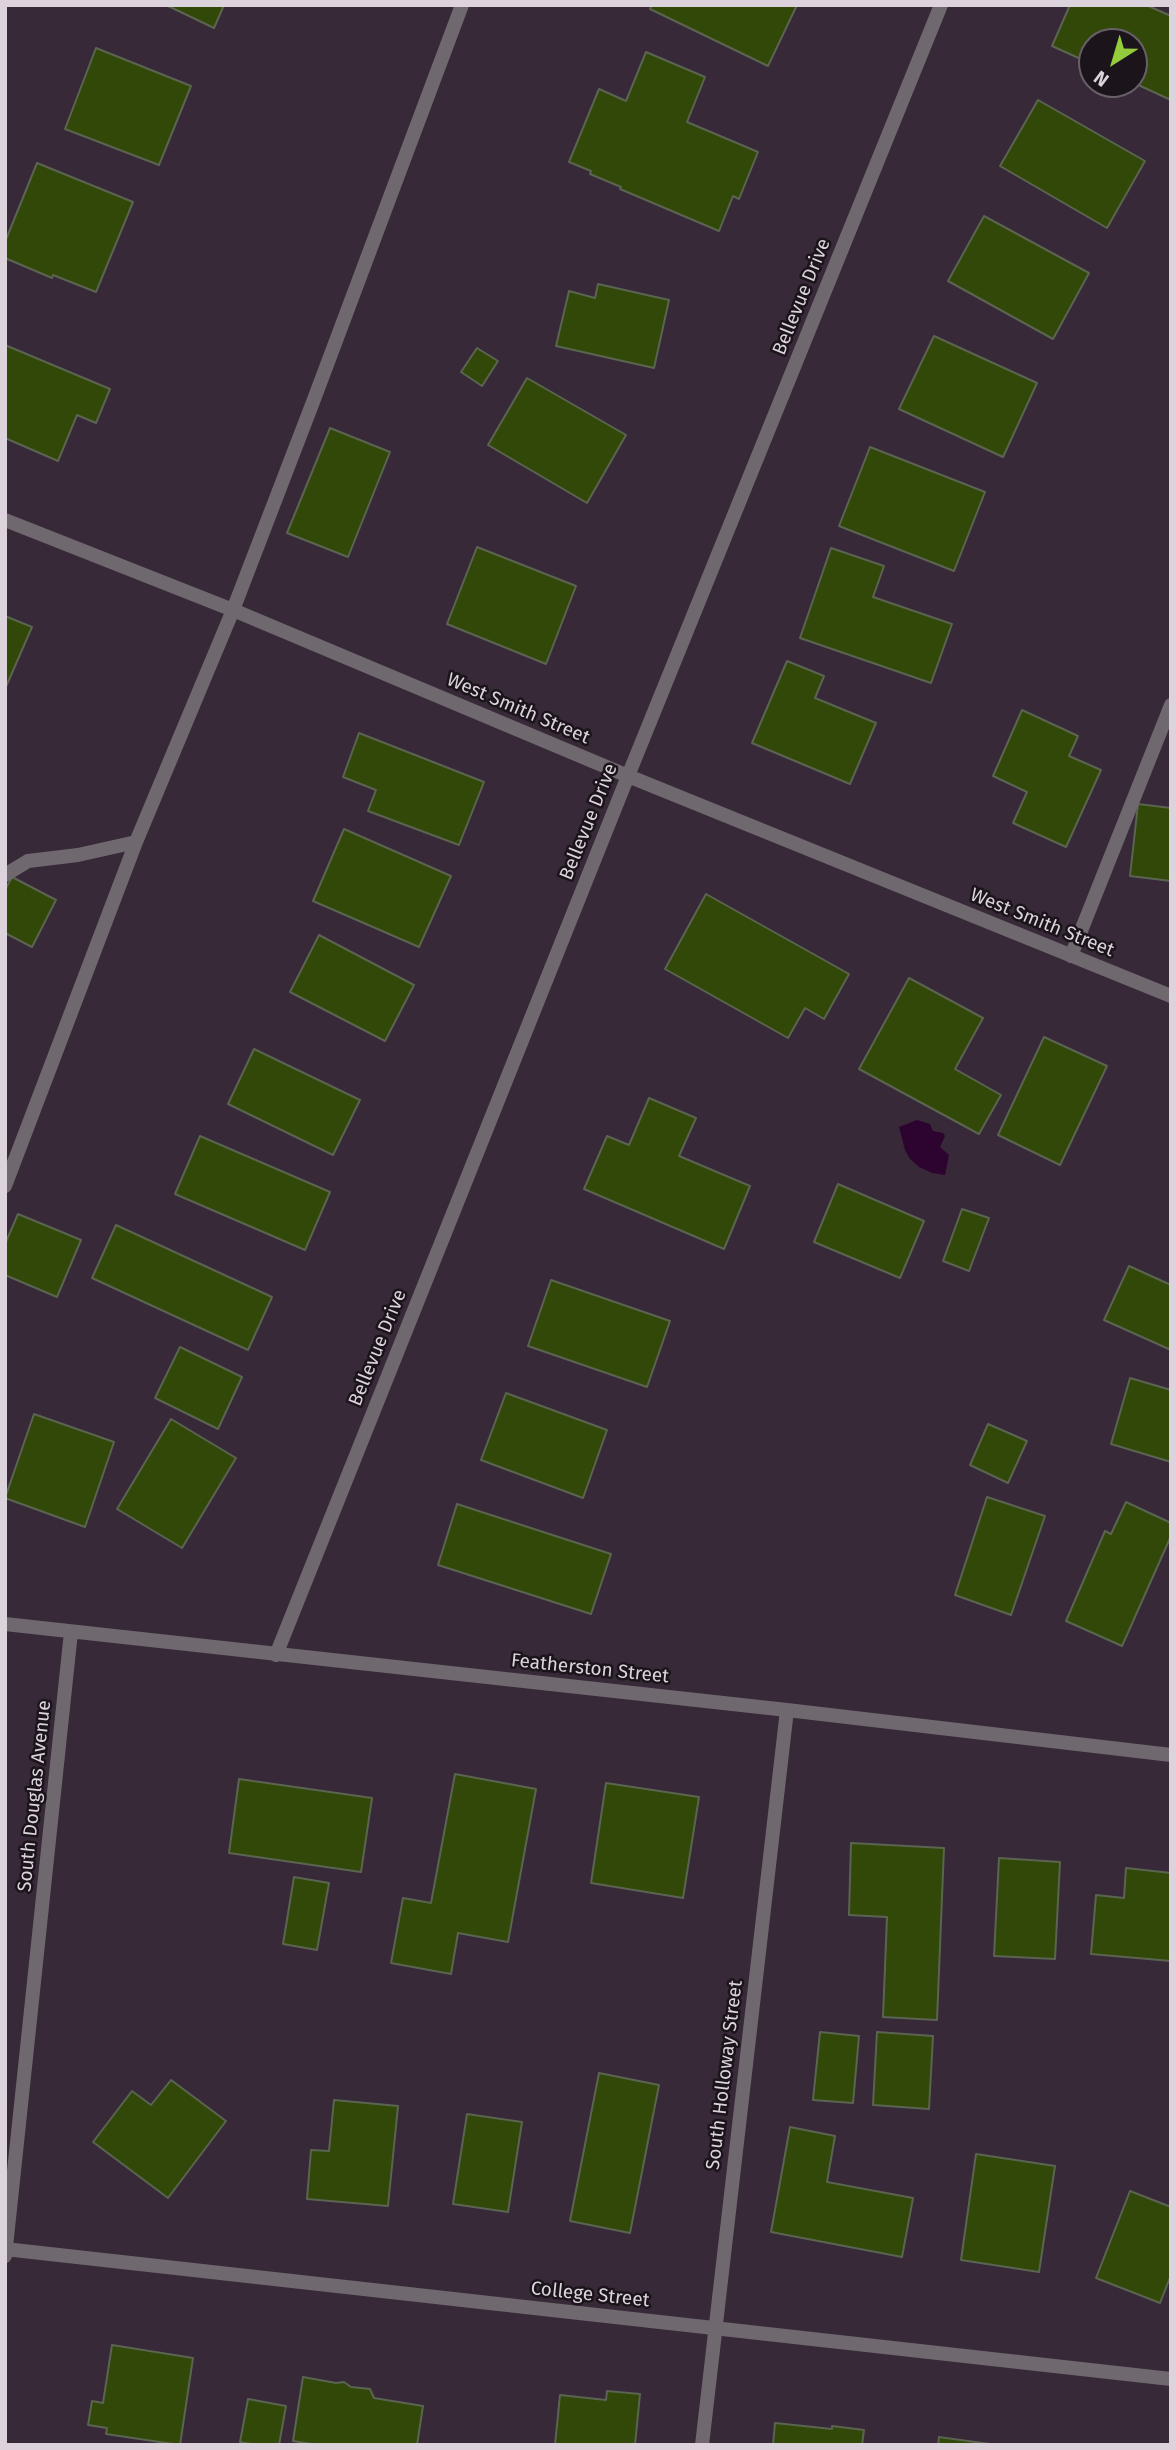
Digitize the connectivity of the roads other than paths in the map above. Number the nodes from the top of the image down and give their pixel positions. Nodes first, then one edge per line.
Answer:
1 (462, 5) edge
2 (941, 5) edge
3 (5, 520) edge
4 (233, 610) junction
5 (1171, 705) edge
6 (628, 776) junction
7 (136, 842) junction
8 (5, 874) edge
9 (1071, 956) junction
10 (1171, 996) edge
11 (5, 1186) edge
12 (5, 1624) edge
13 (71, 1632) junction
14 (276, 1655) junction
15 (788, 1710) junction
16 (1171, 1755) edge
17 (6, 2249) edge
18 (5, 2256) edge
19 (714, 2328) junction
20 (1171, 2378) edge
21 (702, 2445) edge

1 - 4 street
2 - 6 street, Bellevue Drive
3 - 4 street, West Smith Street
4 - 6 street, West Smith Street
4 - 7 street
5 - 9 street
6 - 9 street, West Smith Street
6 - 14 street, Bellevue Drive
7 - 8 street
7 - 11 street
9 - 10 street, West Smith Street
12 - 13 street, Featherston Street
13 - 14 street, Featherston Street
13 - 17 street, South Douglas Avenue
14 - 15 street, Featherston Street
15 - 16 street, Featherston Street
15 - 19 street, South Holloway Street
17 - 18 street, South Douglas Avenue
17 - 19 street, College Street
19 - 20 street, College Street
19 - 21 street, South Holloway Street

